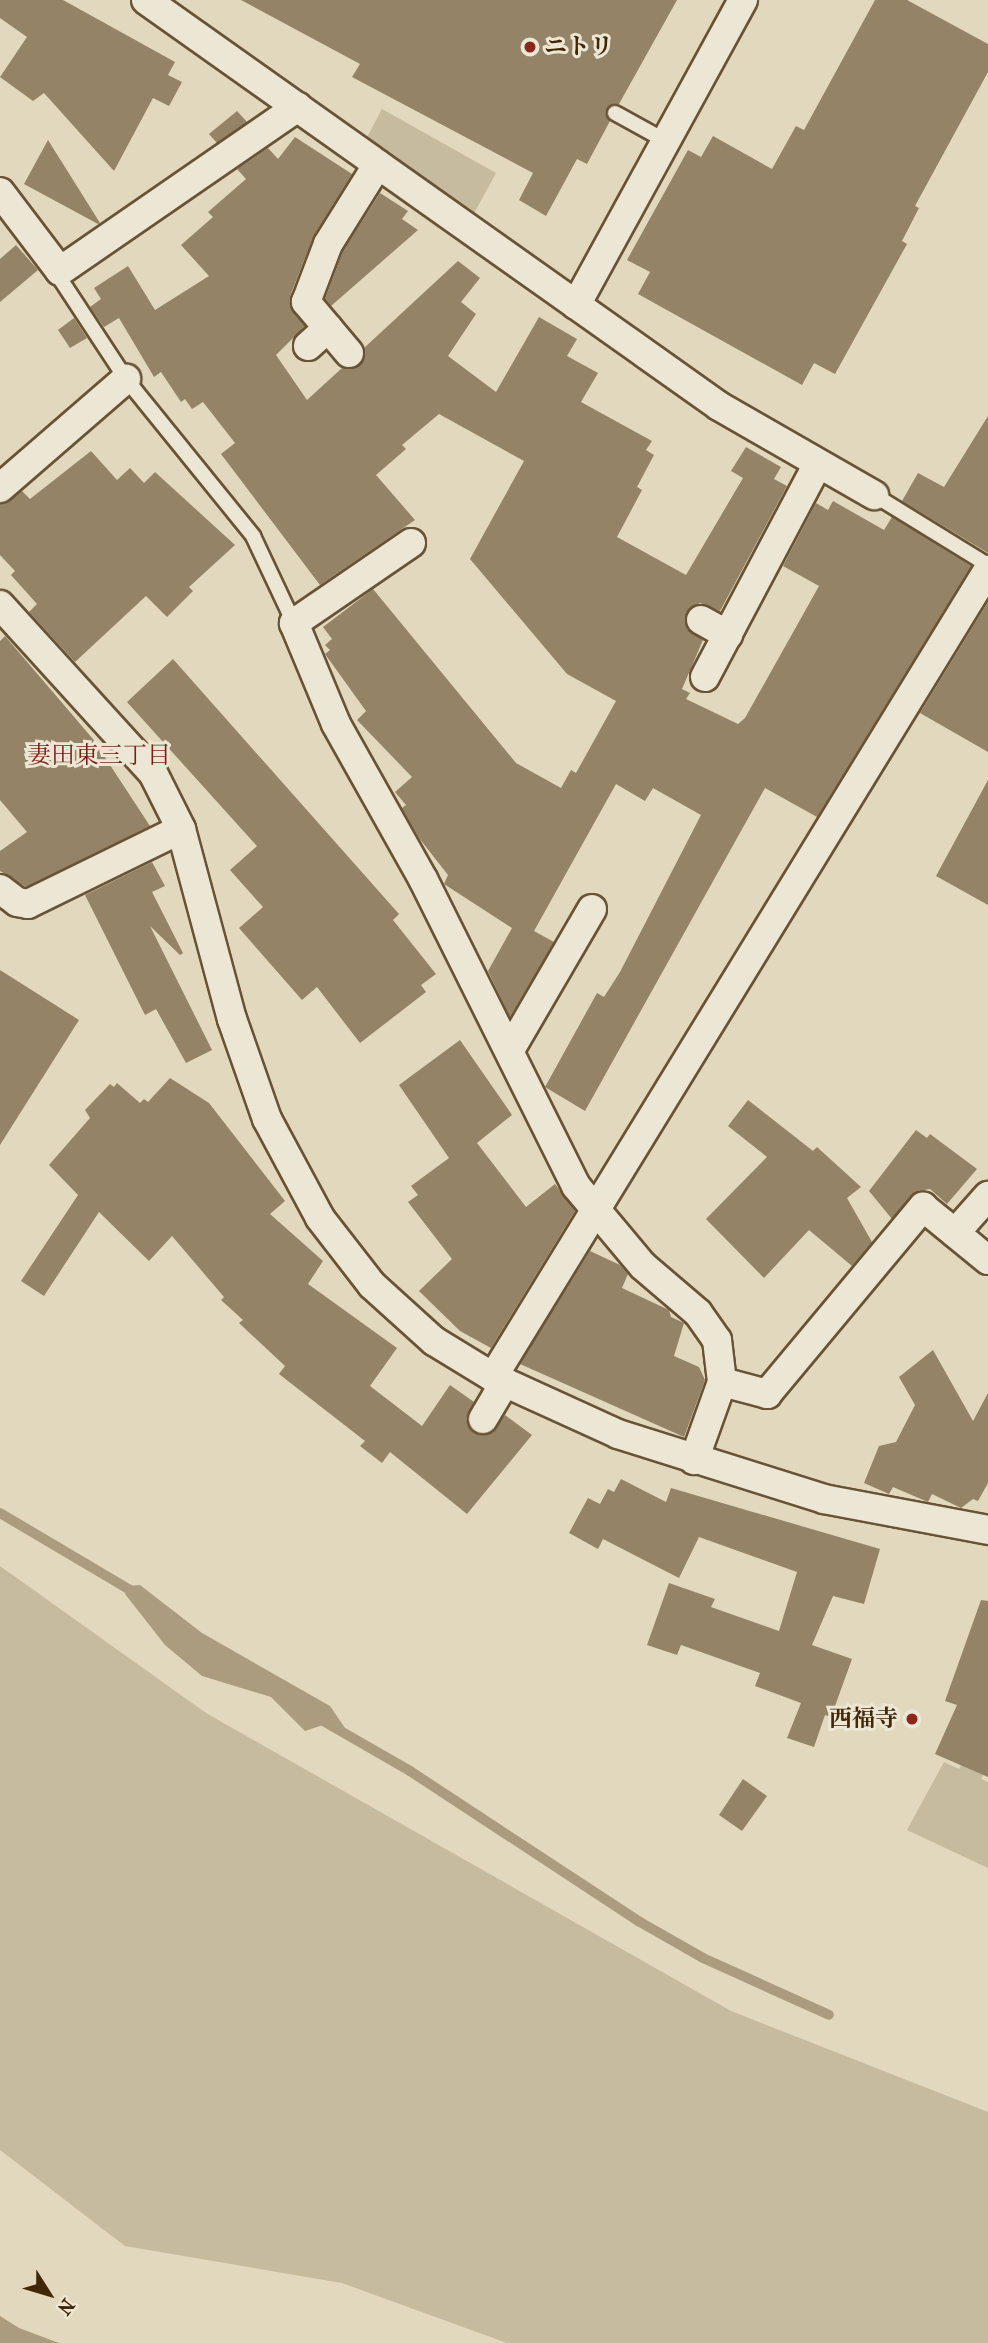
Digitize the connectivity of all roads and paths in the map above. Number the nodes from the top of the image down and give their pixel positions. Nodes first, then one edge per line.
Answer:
1 (146, 0) edge
2 (743, 0) edge
3 (298, 107) junction
4 (615, 113) dead end
5 (666, 141) junction
6 (378, 164) junction
7 (0, 192) edge
8 (60, 271) junction
9 (576, 305) junction
10 (349, 353) dead end
11 (126, 379) junction
12 (818, 464) junction
13 (0, 488) edge
14 (873, 495) joint
15 (411, 543) dead end
16 (988, 568) edge
17 (0, 605) edge
18 (701, 620) dead end
19 (294, 623) junction
20 (728, 635) junction
21 (705, 677) dead end
22 (181, 829) junction
23 (0, 889) edge
24 (592, 909) dead end
25 (510, 1050) junction
26 (988, 1196) edge
27 (593, 1209) junction
28 (955, 1233) junction
29 (988, 1260) edge
30 (499, 1380) junction
31 (722, 1382) junction
32 (483, 1419) dead end
33 (694, 1460) junction
34 (986, 1525) edge

1 - 3 street
2 - 5 street
3 - 6 street
3 - 8 street
4 - 5 lane
5 - 9 street
6 - 9 street
6 - 10 street
7 - 8 street
8 - 11 lane
9 - 12 street
11 - 13 street
11 - 19 lane
12 - 14 street
12 - 20 street
14 - 16 lane
15 - 19 street
16 - 27 street
17 - 22 street
18 - 20 street
19 - 25 street
20 - 21 street
22 - 23 street
22 - 30 street
24 - 25 street
25 - 27 street
26 - 28 street
27 - 30 street
27 - 31 street
28 - 29 street
28 - 31 street
30 - 32 street
30 - 33 street
31 - 33 street
33 - 34 street

